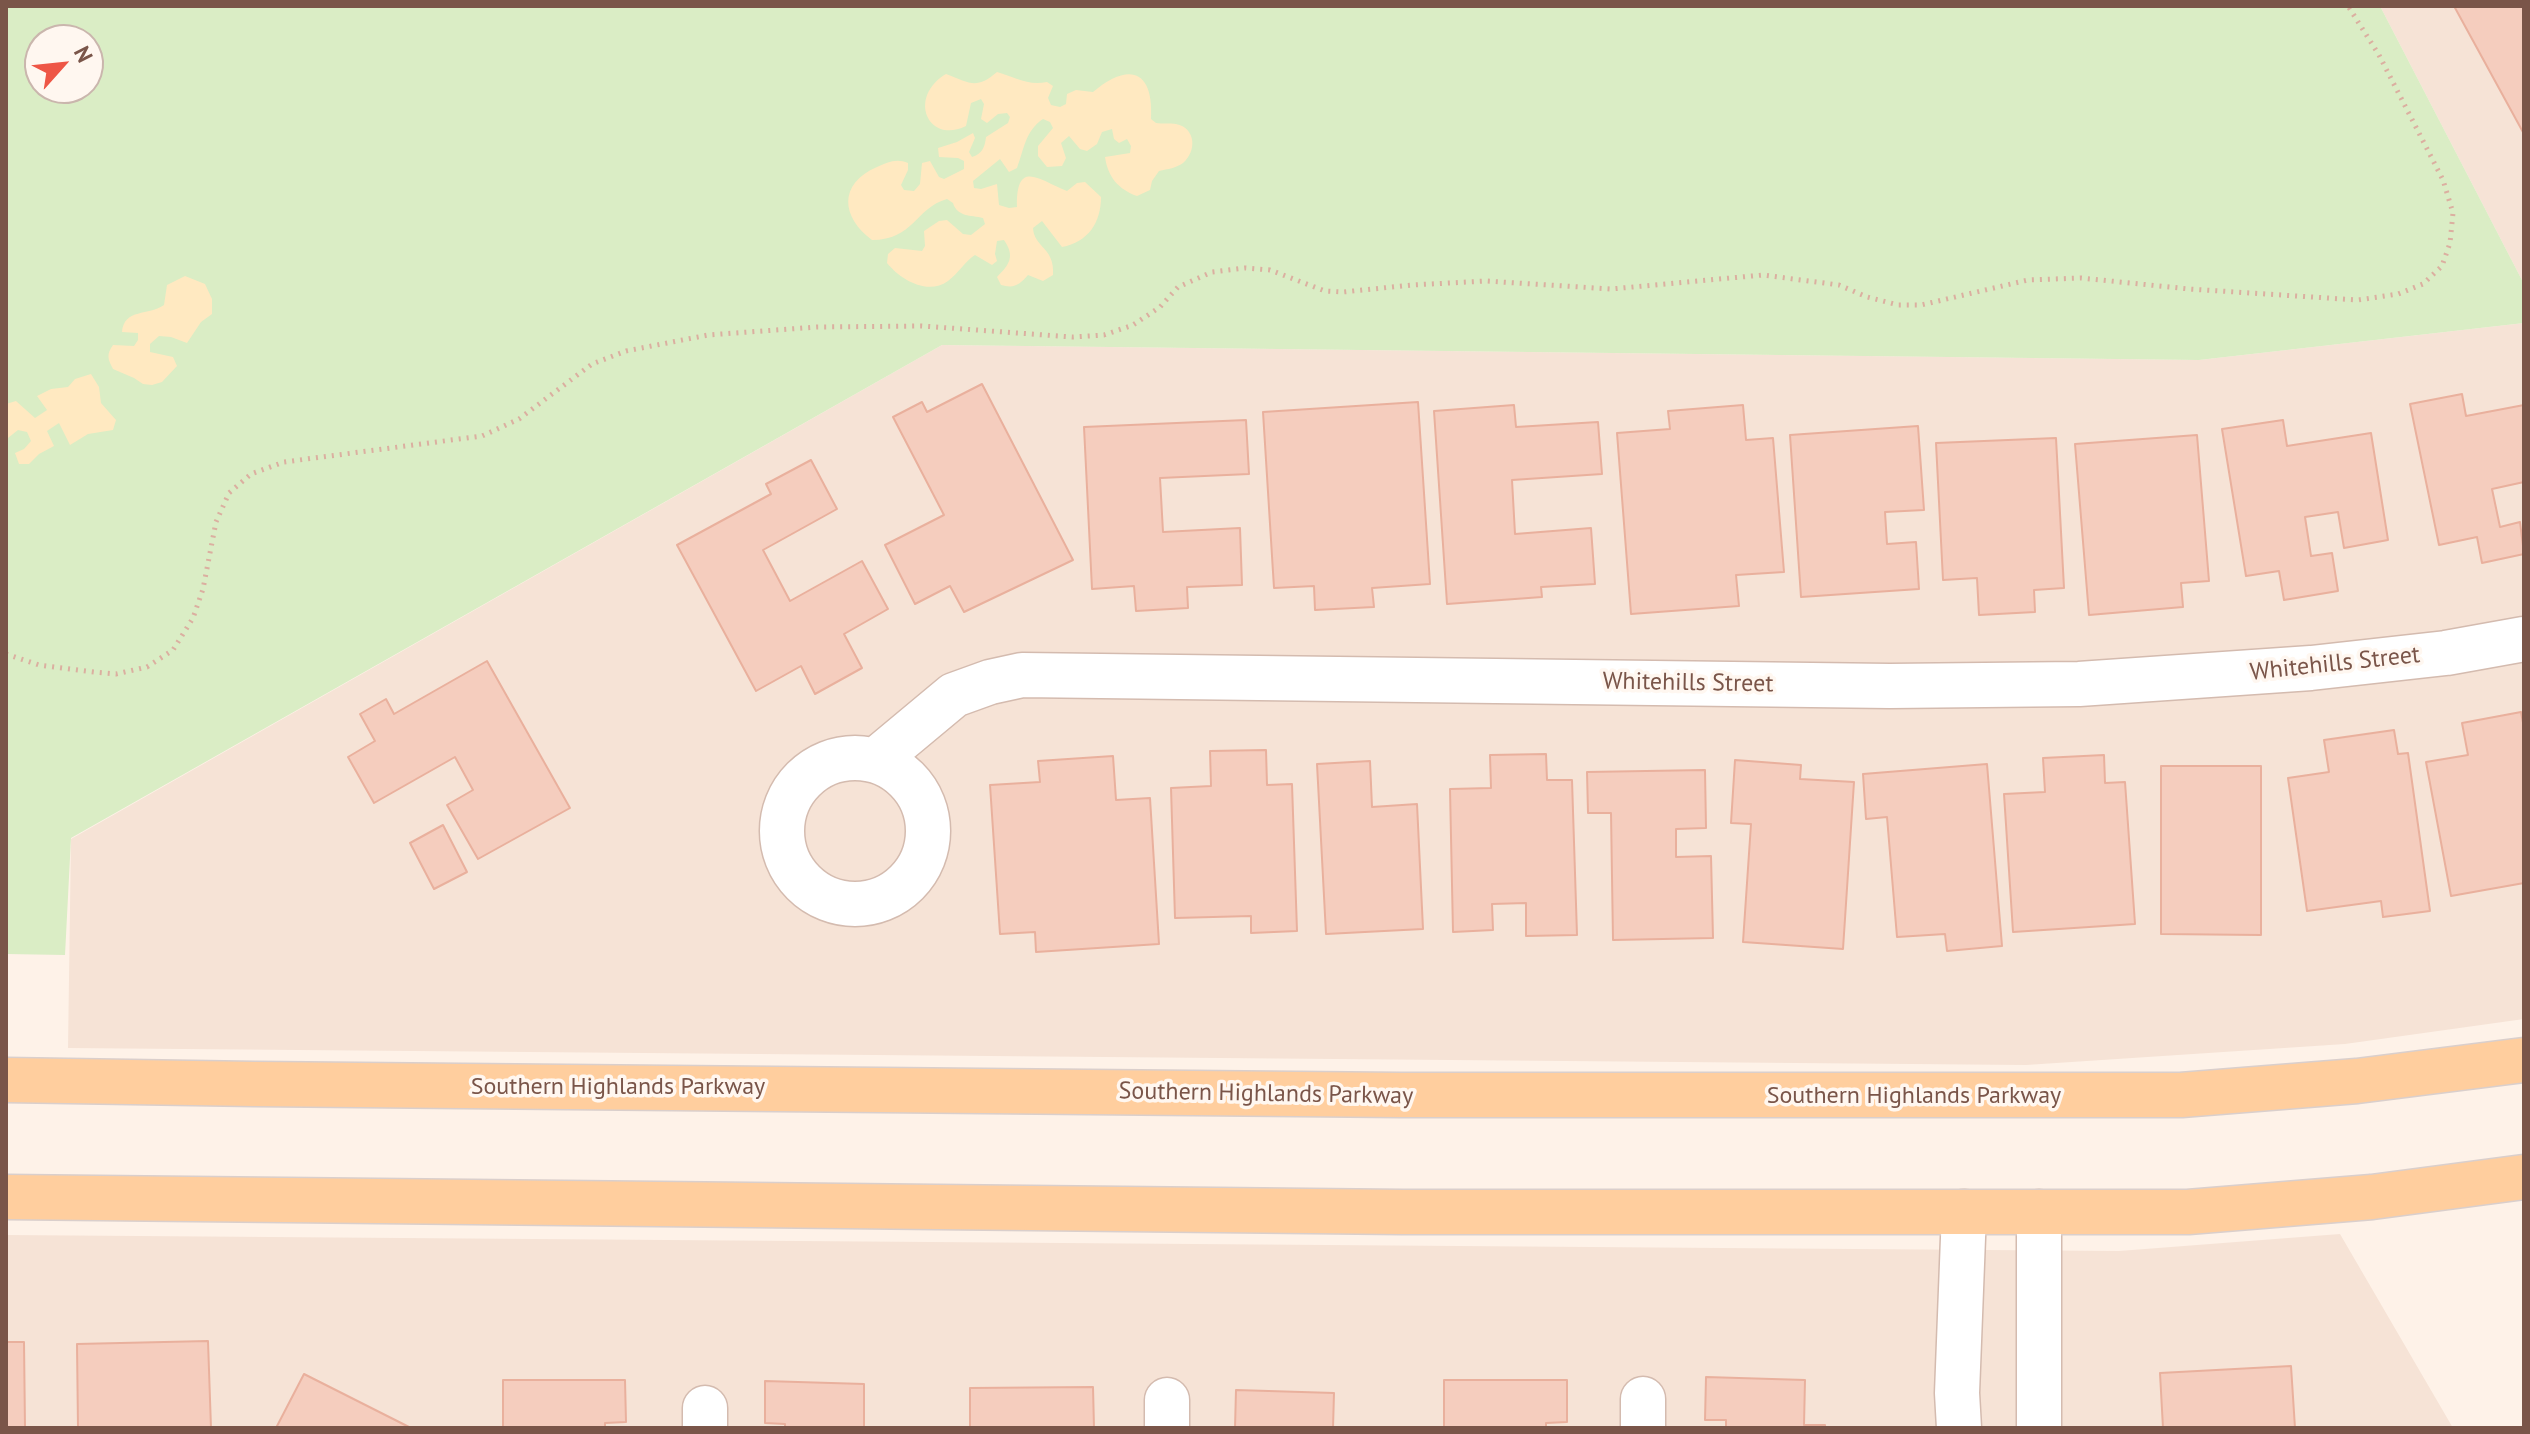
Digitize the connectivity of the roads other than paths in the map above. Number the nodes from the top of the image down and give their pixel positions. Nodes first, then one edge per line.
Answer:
1 (2524, 639) edge
2 (876, 760) dead end
3 (2524, 1060) edge
4 (6, 1080) edge
5 (2524, 1177) edge
6 (6, 1197) edge
7 (1964, 1212) junction
8 (2039, 1212) junction
9 (1959, 1428) edge
10 (2039, 1428) edge

1 - 2 street, Whitehills Street
3 - 4 main road, Southern Highlands Parkway
5 - 8 main road
6 - 7 main road
7 - 8 main road
7 - 9 street
8 - 10 street

